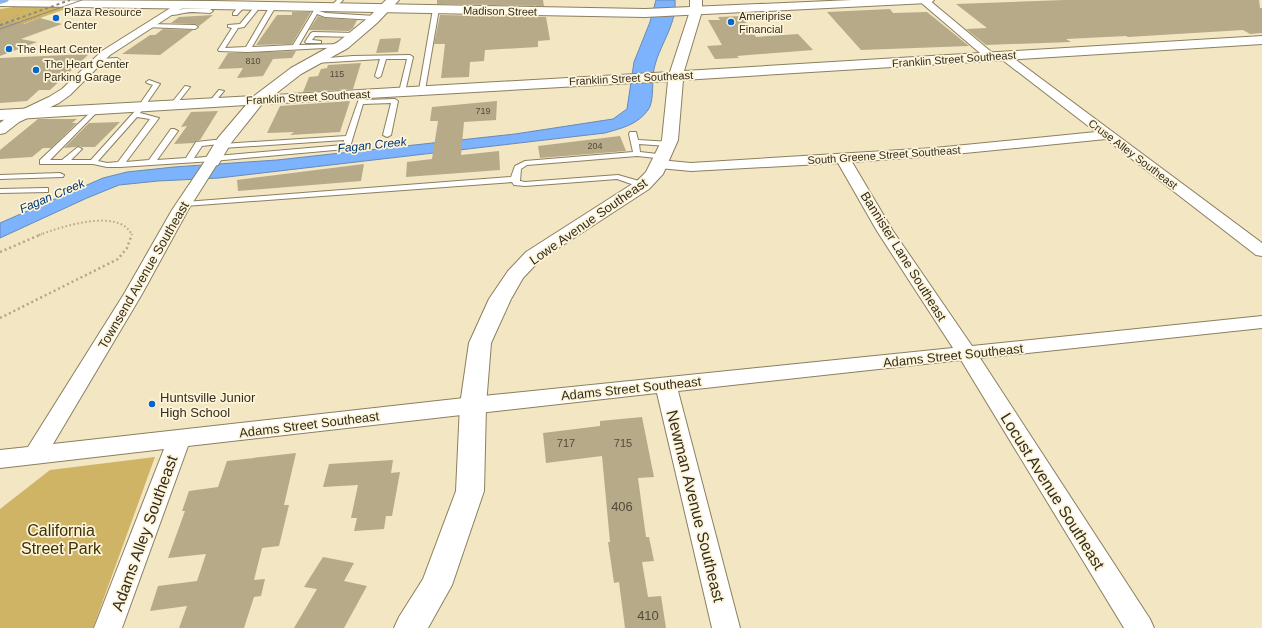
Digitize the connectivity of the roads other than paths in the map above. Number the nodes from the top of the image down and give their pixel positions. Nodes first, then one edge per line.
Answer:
1 (923, 0) edge
2 (928, 0) edge
3 (904, 1) edge
4 (1, 2) edge
5 (337, 4) edge
6 (389, 4) edge
7 (244, 5) junction
8 (258, 6) junction
9 (273, 6) junction
10 (696, 6) edge
11 (318, 9) junction
12 (211, 10) junction
13 (436, 10) junction
14 (178, 13) junction
15 (195, 14) dead end
16 (375, 18) junction
17 (163, 26) junction
18 (236, 26) junction
19 (195, 27) dead end
20 (145, 30) junction
21 (355, 35) junction
22 (1262, 40) edge
23 (335, 46) junction
24 (294, 48) junction
25 (247, 50) junction
26 (998, 56) junction
27 (384, 57) junction
28 (352, 58) junction
29 (117, 60) dead end
30 (98, 61) junction
31 (314, 61) junction
32 (378, 76) dead end
33 (666, 76) junction
34 (149, 82) dead end
35 (187, 87) dead end
36 (422, 90) junction
37 (221, 91) dead end
38 (402, 92) junction
39 (362, 98) junction
40 (54, 100) junction
41 (258, 100) junction
42 (211, 103) junction
43 (173, 105) junction
44 (97, 109) junction
45 (137, 110) junction
46 (69, 111) junction
47 (24, 113) junction
48 (0, 115) edge
49 (0, 130) edge
50 (174, 130) dead end
51 (386, 135) dead end
52 (1108, 135) junction
53 (349, 138) junction
54 (223, 143) junction
55 (78, 149) dead end
56 (637, 154) junction
57 (663, 155) junction
58 (843, 158) junction
59 (190, 160) junction
60 (212, 160) junction
61 (64, 162) junction
62 (93, 162) junction
63 (152, 162) junction
64 (120, 164) junction
65 (60, 175) dead end
66 (0, 177) edge
67 (515, 179) junction
68 (643, 185) junction
69 (45, 190) dead end
70 (0, 191) edge
71 (184, 204) junction
72 (1262, 251) edge
73 (1262, 322) edge
74 (967, 354) junction
75 (666, 385) junction
76 (473, 404) junction
77 (179, 439) junction
78 (35, 455) junction
79 (0, 458) edge
80 (108, 628) edge
81 (410, 628) edge
82 (726, 628) edge
83 (1140, 628) edge

1 - 2 street, Madison Street
1 - 3 street, Madison Street
1 - 26 street, Cruse Alley Southeast
3 - 10 street, Madison Street
4 - 14 street, Madison Street
5 - 6 street, Madison Street
5 - 11 street, Madison Street
6 - 13 street, Madison Street
6 - 16 street, Townsend Avenue Southeast
7 - 8 street, Madison Street
7 - 12 street, Madison Street
7 - 18 lane
8 - 9 street, Madison Street
8 - 18 lane
9 - 11 street, Madison Street
9 - 25 lane
10 - 13 street, Madison Street
10 - 33 street, Lowe Avenue Southeast
11 - 16 lane
11 - 24 lane
12 - 14 street, Madison Street
12 - 15 lane
13 - 36 lane
14 - 17 lane
14 - 20 street
16 - 21 street, Townsend Avenue Southeast
17 - 19 lane
17 - 20 lane
18 - 25 lane
20 - 30 street
21 - 23 street, Townsend Avenue Southeast
21 - 23 lane
22 - 26 street, Franklin Street Southeast
23 - 24 lane
23 - 28 lane
23 - 31 street, Townsend Avenue Southeast
24 - 25 lane
26 - 33 street, Franklin Street Southeast
26 - 52 street, Cruse Alley Southeast
27 - 28 lane
27 - 32 lane
27 - 38 lane
28 - 31 lane
29 - 30 lane
30 - 40 street
31 - 41 street, Townsend Avenue Southeast
33 - 36 street, Franklin Street Southeast
33 - 57 street, Lowe Avenue Southeast
34 - 45 lane
35 - 43 lane
36 - 38 street, Franklin Street Southeast
37 - 42 lane
38 - 39 street, Franklin Street Southeast
39 - 41 street, Franklin Street Southeast
39 - 51 lane
39 - 53 lane
40 - 46 street
40 - 47 street
41 - 42 street, Franklin Street Southeast
41 - 54 street, Townsend Avenue Southeast
42 - 43 street, Franklin Street Southeast
43 - 45 street, Franklin Street Southeast
44 - 45 street, Franklin Street Southeast
44 - 46 street, Franklin Street Southeast
44 - 61 lane
45 - 62 lane
45 - 64 lane
46 - 47 street, Franklin Street Southeast
47 - 48 street, Franklin Street Southeast
47 - 49 street
50 - 63 lane
52 - 58 street, South Greene Street Southeast
52 - 72 street, Cruse Alley Southeast
53 - 54 lane
53 - 60 lane
54 - 59 lane
54 - 60 street, Townsend Avenue Southeast
55 - 61 lane
56 - 57 lane
56 - 57 lane
56 - 67 lane
57 - 58 street, South Greene Street Southeast
57 - 68 street, Lowe Avenue Southeast
58 - 74 street, Bannister Lane Southeast
59 - 60 lane
59 - 63 lane
60 - 71 street, Townsend Avenue Southeast
61 - 62 lane
62 - 64 lane
63 - 64 lane
65 - 66 lane
67 - 68 lane
67 - 71 lane
68 - 76 street, Lowe Avenue Southeast
69 - 70 lane
71 - 78 street, Townsend Avenue Southeast
73 - 74 street, Adams Street Southeast
74 - 75 street, Adams Street Southeast
74 - 83 street, Locust Avenue Southeast
75 - 76 street, Adams Street Southeast
75 - 82 street, Newman Avenue Southeast
76 - 77 street, Adams Street Southeast
76 - 81 street, Lowe Avenue Southeast
77 - 78 street, Adams Street Southeast
77 - 80 street, Adams Alley Southeast
78 - 79 street, Adams Street Southeast

